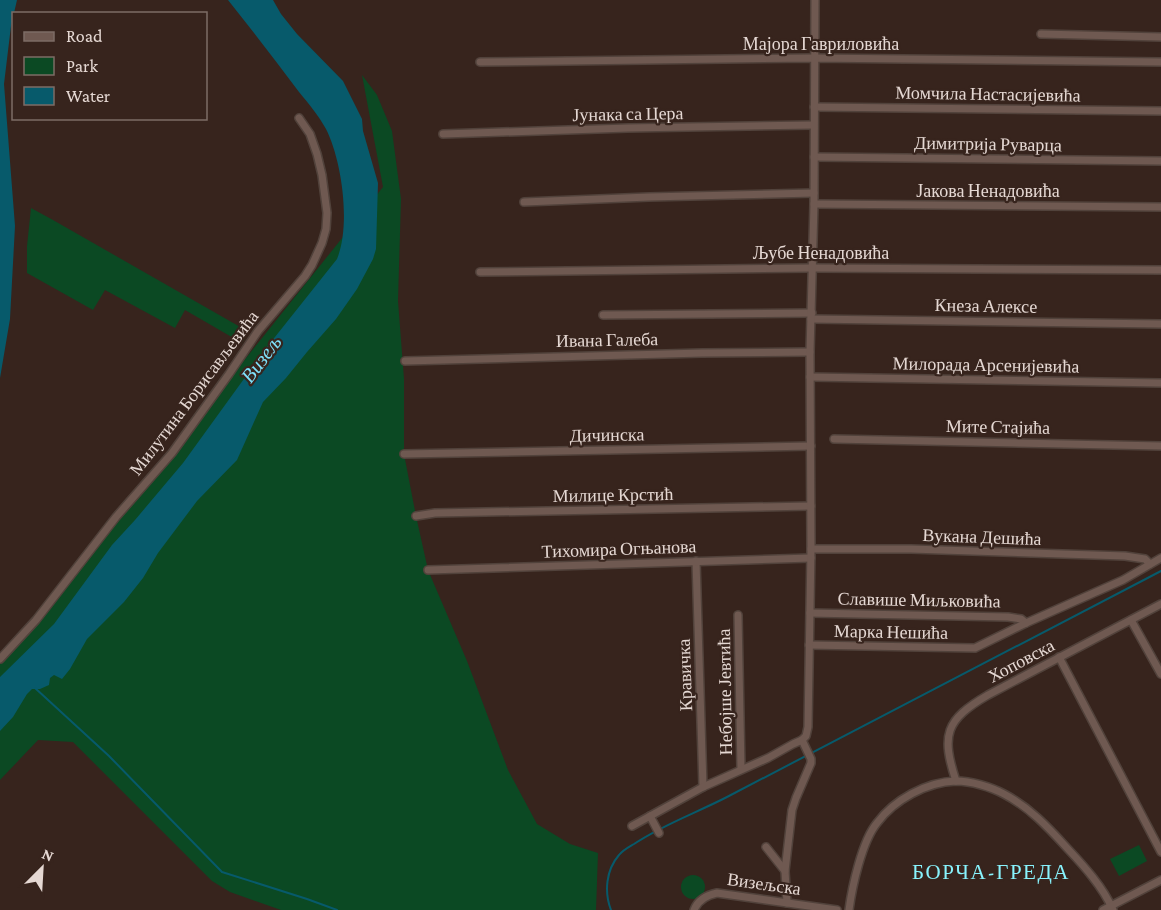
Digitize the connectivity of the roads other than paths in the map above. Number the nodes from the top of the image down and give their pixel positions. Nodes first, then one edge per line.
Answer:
1 (815, 0) edge
2 (1041, 34) dead end
3 (1161, 37) edge
4 (814, 58) junction
5 (480, 62) dead end
6 (1161, 62) edge
7 (814, 107) junction
8 (1161, 111) edge
9 (299, 118) dead end
10 (813, 125) junction
11 (442, 134) dead end
12 (814, 157) junction
13 (1161, 161) edge
14 (814, 193) junction
15 (524, 202) dead end
16 (814, 204) junction
17 (1161, 207) edge
18 (813, 268) junction
19 (1161, 270) edge
20 (480, 272) dead end
21 (603, 315) dead end
22 (812, 316) junction
23 (1161, 324) edge
24 (810, 352) junction
25 (405, 361) dead end
26 (810, 377) junction
27 (1161, 383) edge
28 (834, 439) dead end
29 (811, 446) junction
30 (1161, 446) edge
31 (404, 454) dead end
32 (811, 506) junction
33 (416, 516) dead end
34 (811, 549) junction
35 (811, 558) junction
36 (1161, 558) edge
37 (696, 561) junction
38 (1150, 564) junction
39 (428, 570) dead end
40 (1161, 604) edge
41 (810, 613) junction
42 (738, 615) dead end
43 (1131, 620) junction
44 (1026, 622) junction
45 (809, 645) junction
46 (1059, 657) junction
47 (0, 659) edge
48 (1161, 674) edge
49 (804, 737) junction
50 (741, 769) junction
51 (956, 781) junction
52 (703, 787) junction
53 (650, 816) junction
54 (632, 826) dead end
55 (657, 829) dead end
56 (766, 847) dead end
57 (1161, 852) edge
58 (785, 871) junction
59 (1161, 880) edge
60 (787, 903) junction
61 (1112, 908) edge
62 (694, 910) edge
63 (837, 910) edge
64 (849, 910) edge
65 (1103, 910) edge

1 - 4 street
2 - 3 street
4 - 5 street, Мајора Гавриловића
4 - 6 street, Мајора Гавриловића
4 - 7 street
7 - 8 street, Момчила Настасијевића
7 - 10 street
9 - 47 street, Милутина Борисављевића
10 - 11 street, Јунака са Цера
10 - 12 street
12 - 13 street, Димитрија Руварца
12 - 14 street
14 - 15 street
14 - 16 street
16 - 17 street, Јакова Ненадовића
16 - 18 street
18 - 19 street, Љубе Ненадовића
18 - 20 street, Љубе Ненадовића
18 - 22 street
21 - 22 street
22 - 23 street, Кнеза Алексе
22 - 24 street
24 - 25 street, Ивана Галеба
24 - 26 street
26 - 27 street, Милорада Арсенијевића
26 - 29 street
28 - 30 street, Мите Стајића
29 - 31 street, Дичинска
29 - 32 street
32 - 33 street, Милице Крстић
32 - 34 street
34 - 35 street
34 - 38 street, Вукана Дешића
35 - 37 street, Тихомира Огњанова
35 - 41 street
36 - 38 street
37 - 39 street, Тихомира Огњанова
37 - 52 street, Кравичка
38 - 44 street
40 - 43 street, Хоповска
41 - 44 street, Славише Миљковића
41 - 45 street
42 - 50 street, Небојше Јевтића
43 - 46 street, Хоповска
43 - 48 street
44 - 45 street, Марка Нешића
45 - 49 street
46 - 51 street, Хоповска
46 - 57 street
49 - 50 street
49 - 58 street
50 - 52 street
51 - 61 street
51 - 64 street
52 - 53 street
53 - 54 street
53 - 55 street
56 - 58 street
58 - 60 street
59 - 61 street
60 - 62 street, Визељска
60 - 63 street, Визељска
61 - 65 street

